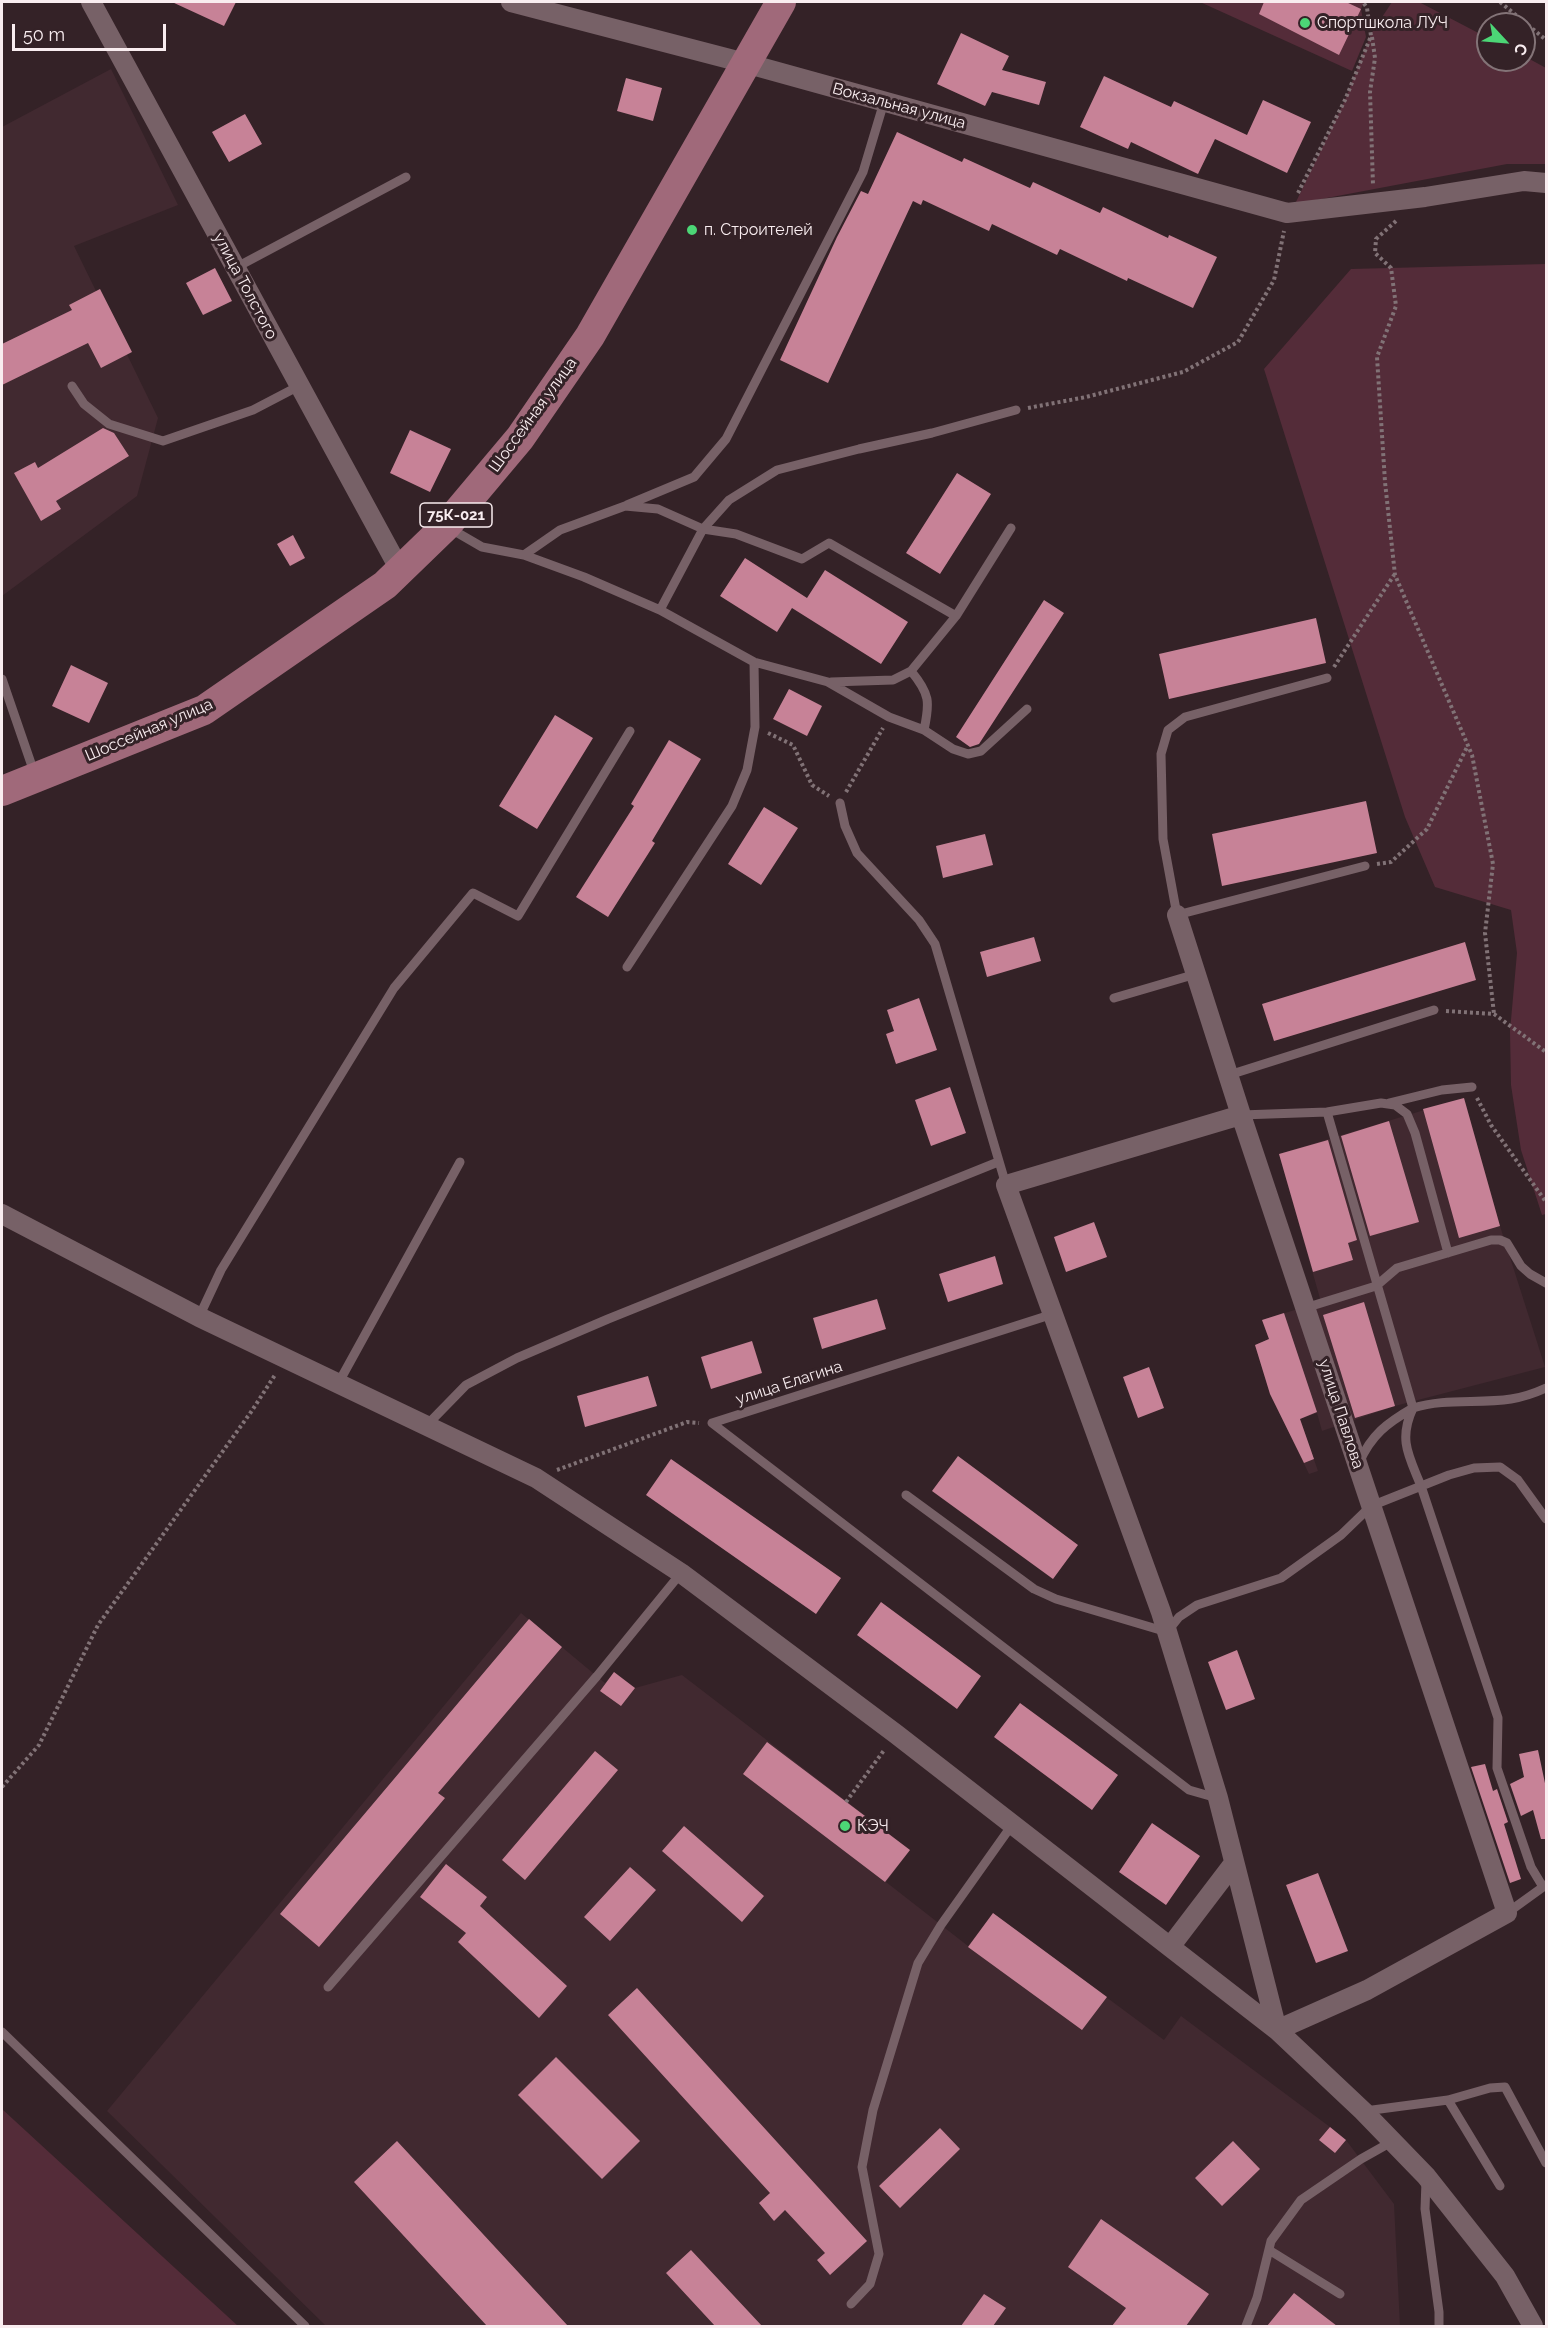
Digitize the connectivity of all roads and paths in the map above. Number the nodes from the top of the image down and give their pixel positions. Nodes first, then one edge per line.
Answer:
1 (91, 2) edge
2 (511, 2) edge
3 (781, 2) edge
4 (1364, 2) edge
5 (1500, 2) edge
6 (1371, 36) junction
7 (1546, 40) edge
8 (745, 63) junction
9 (884, 102) junction
10 (406, 177) dead end
11 (1546, 183) edge
12 (1425, 197) junction
13 (1371, 204) junction
14 (1287, 213) junction
15 (235, 268) junction
16 (72, 386) dead end
17 (299, 386) junction
18 (1016, 410) joint
19 (625, 506) junction
20 (446, 526) junction
21 (1011, 528) dead end
22 (703, 529) junction
23 (524, 555) junction
24 (400, 570) junction
25 (1395, 575) junction
26 (660, 610) junction
27 (956, 616) junction
28 (754, 662) junction
29 (910, 672) junction
30 (1327, 678) joint
31 (2, 679) edge
32 (828, 682) junction
33 (1027, 709) dead end
34 (890, 717) junction
35 (755, 727) junction
36 (924, 730) junction
37 (630, 731) dead end
38 (1468, 746) junction
39 (13, 783) edge
40 (840, 803) junction
41 (1365, 866) joint
42 (1177, 915) junction
43 (627, 967) dead end
44 (1196, 974) junction
45 (1114, 998) dead end
46 (1434, 1011) joint
47 (1494, 1014) junction
48 (1546, 1052) edge
49 (1229, 1075) junction
50 (1472, 1087) joint
51 (1385, 1104) junction
52 (1327, 1112) junction
53 (1241, 1115) junction
54 (460, 1162) dead end
55 (998, 1162) junction
56 (1006, 1185) junction
57 (1546, 1202) edge
58 (2, 1214) edge
59 (1448, 1253) junction
60 (1546, 1283) edge
61 (1376, 1286) junction
62 (1305, 1308) junction
63 (1053, 1314) junction
64 (199, 1317) junction
65 (287, 1357) junction
66 (339, 1382) junction
67 (1546, 1388) edge
68 (1413, 1408) junction
69 (712, 1423) junction
70 (427, 1425) junction
71 (1358, 1466) junction
72 (536, 1478) junction
73 (1421, 1486) junction
74 (906, 1495) dead end
75 (1371, 1506) junction
76 (1546, 1519) edge
77 (681, 1573) junction
78 (1167, 1632) junction
79 (896, 1734) junction
80 (2, 1786) edge
81 (1218, 1798) junction
82 (846, 1802) dead end
83 (1012, 1825) junction
84 (1234, 1863) junction
85 (1545, 1886) edge
86 (1507, 1913) junction
87 (1170, 1947) junction
88 (328, 1987) dead end
89 (1277, 2030) junction
90 (2, 2032) edge
91 (1448, 2100) junction
92 (1363, 2111) junction
93 (1393, 2141) junction
94 (1546, 2163) edge
95 (1426, 2176) junction
96 (1500, 2186) dead end
97 (1269, 2250) junction
98 (1340, 2294) dead end
99 (851, 2304) dead end
100 (304, 2326) edge
101 (1246, 2326) edge
102 (1439, 2326) edge
103 (1533, 2326) edge

1 - 15 street, улица Толстого
2 - 8 street, Вокзальная улица
3 - 8 main road, 75К-021
4 - 6 path
5 - 7 path
6 - 13 path
6 - 14 path
8 - 9 street, Вокзальная улица
8 - 20 main road, Шоссейная улица / 75К-021
9 - 14 street, Вокзальная улица
9 - 19 lane
10 - 15 lane
11 - 12 street
12 - 13 street
12 - 25 path
13 - 14 street
14 - 18 path
15 - 17 street, улица Толстого
16 - 17 lane
17 - 24 street, улица Толстого
18 - 22 lane
19 - 22 lane
19 - 23 lane
20 - 23 lane
20 - 24 main road, Шоссейная улица / 75К-021
21 - 27 lane
22 - 26 lane
22 - 27 lane
23 - 26 lane
24 - 39 main road, Шоссейная улица / 75К-021
25 - 30 path
25 - 38 path
26 - 28 lane
27 - 29 lane
28 - 32 lane
28 - 35 lane
29 - 32 lane
29 - 36 lane
30 - 42 lane
31 - 39 lane
32 - 34 lane
33 - 36 lane
34 - 36 lane
34 - 40 path
35 - 40 path
35 - 43 lane
37 - 64 lane
38 - 41 path
38 - 47 path
40 - 55 lane
41 - 42 lane
42 - 44 street, улица Павлова
44 - 45 lane
44 - 49 street, улица Павлова
46 - 47 path
46 - 49 lane
47 - 48 path
49 - 53 street, улица Павлова
50 - 51 lane
50 - 57 path
51 - 52 lane
51 - 59 lane
52 - 53 lane
52 - 61 lane
53 - 56 street
53 - 62 street, улица Павлова
54 - 66 lane
55 - 56 lane
55 - 70 lane
56 - 63 street
58 - 64 street
59 - 60 lane
59 - 61 lane
61 - 62 lane
61 - 68 lane
62 - 71 street, улица Павлова
63 - 69 lane, улица Елагина
63 - 78 street
64 - 65 street
65 - 66 street
65 - 80 path
66 - 70 street
67 - 68 lane
68 - 71 lane
68 - 73 lane
69 - 72 path
69 - 81 lane
70 - 72 street
71 - 75 street, улица Павлова
72 - 77 street
73 - 75 lane
73 - 76 lane
73 - 85 lane
74 - 78 lane
75 - 78 lane
75 - 86 street, улица Павлова
77 - 79 street
77 - 88 lane
78 - 81 street
79 - 82 path
79 - 83 street
81 - 84 street
83 - 87 street
83 - 99 lane
84 - 87 street
84 - 89 street
85 - 86 lane
86 - 89 street
87 - 89 street
89 - 92 street
90 - 100 lane
91 - 92 lane
91 - 94 lane
91 - 96 lane
92 - 93 street
93 - 95 street
93 - 97 lane
95 - 102 lane
95 - 103 street
97 - 98 lane
97 - 101 lane

